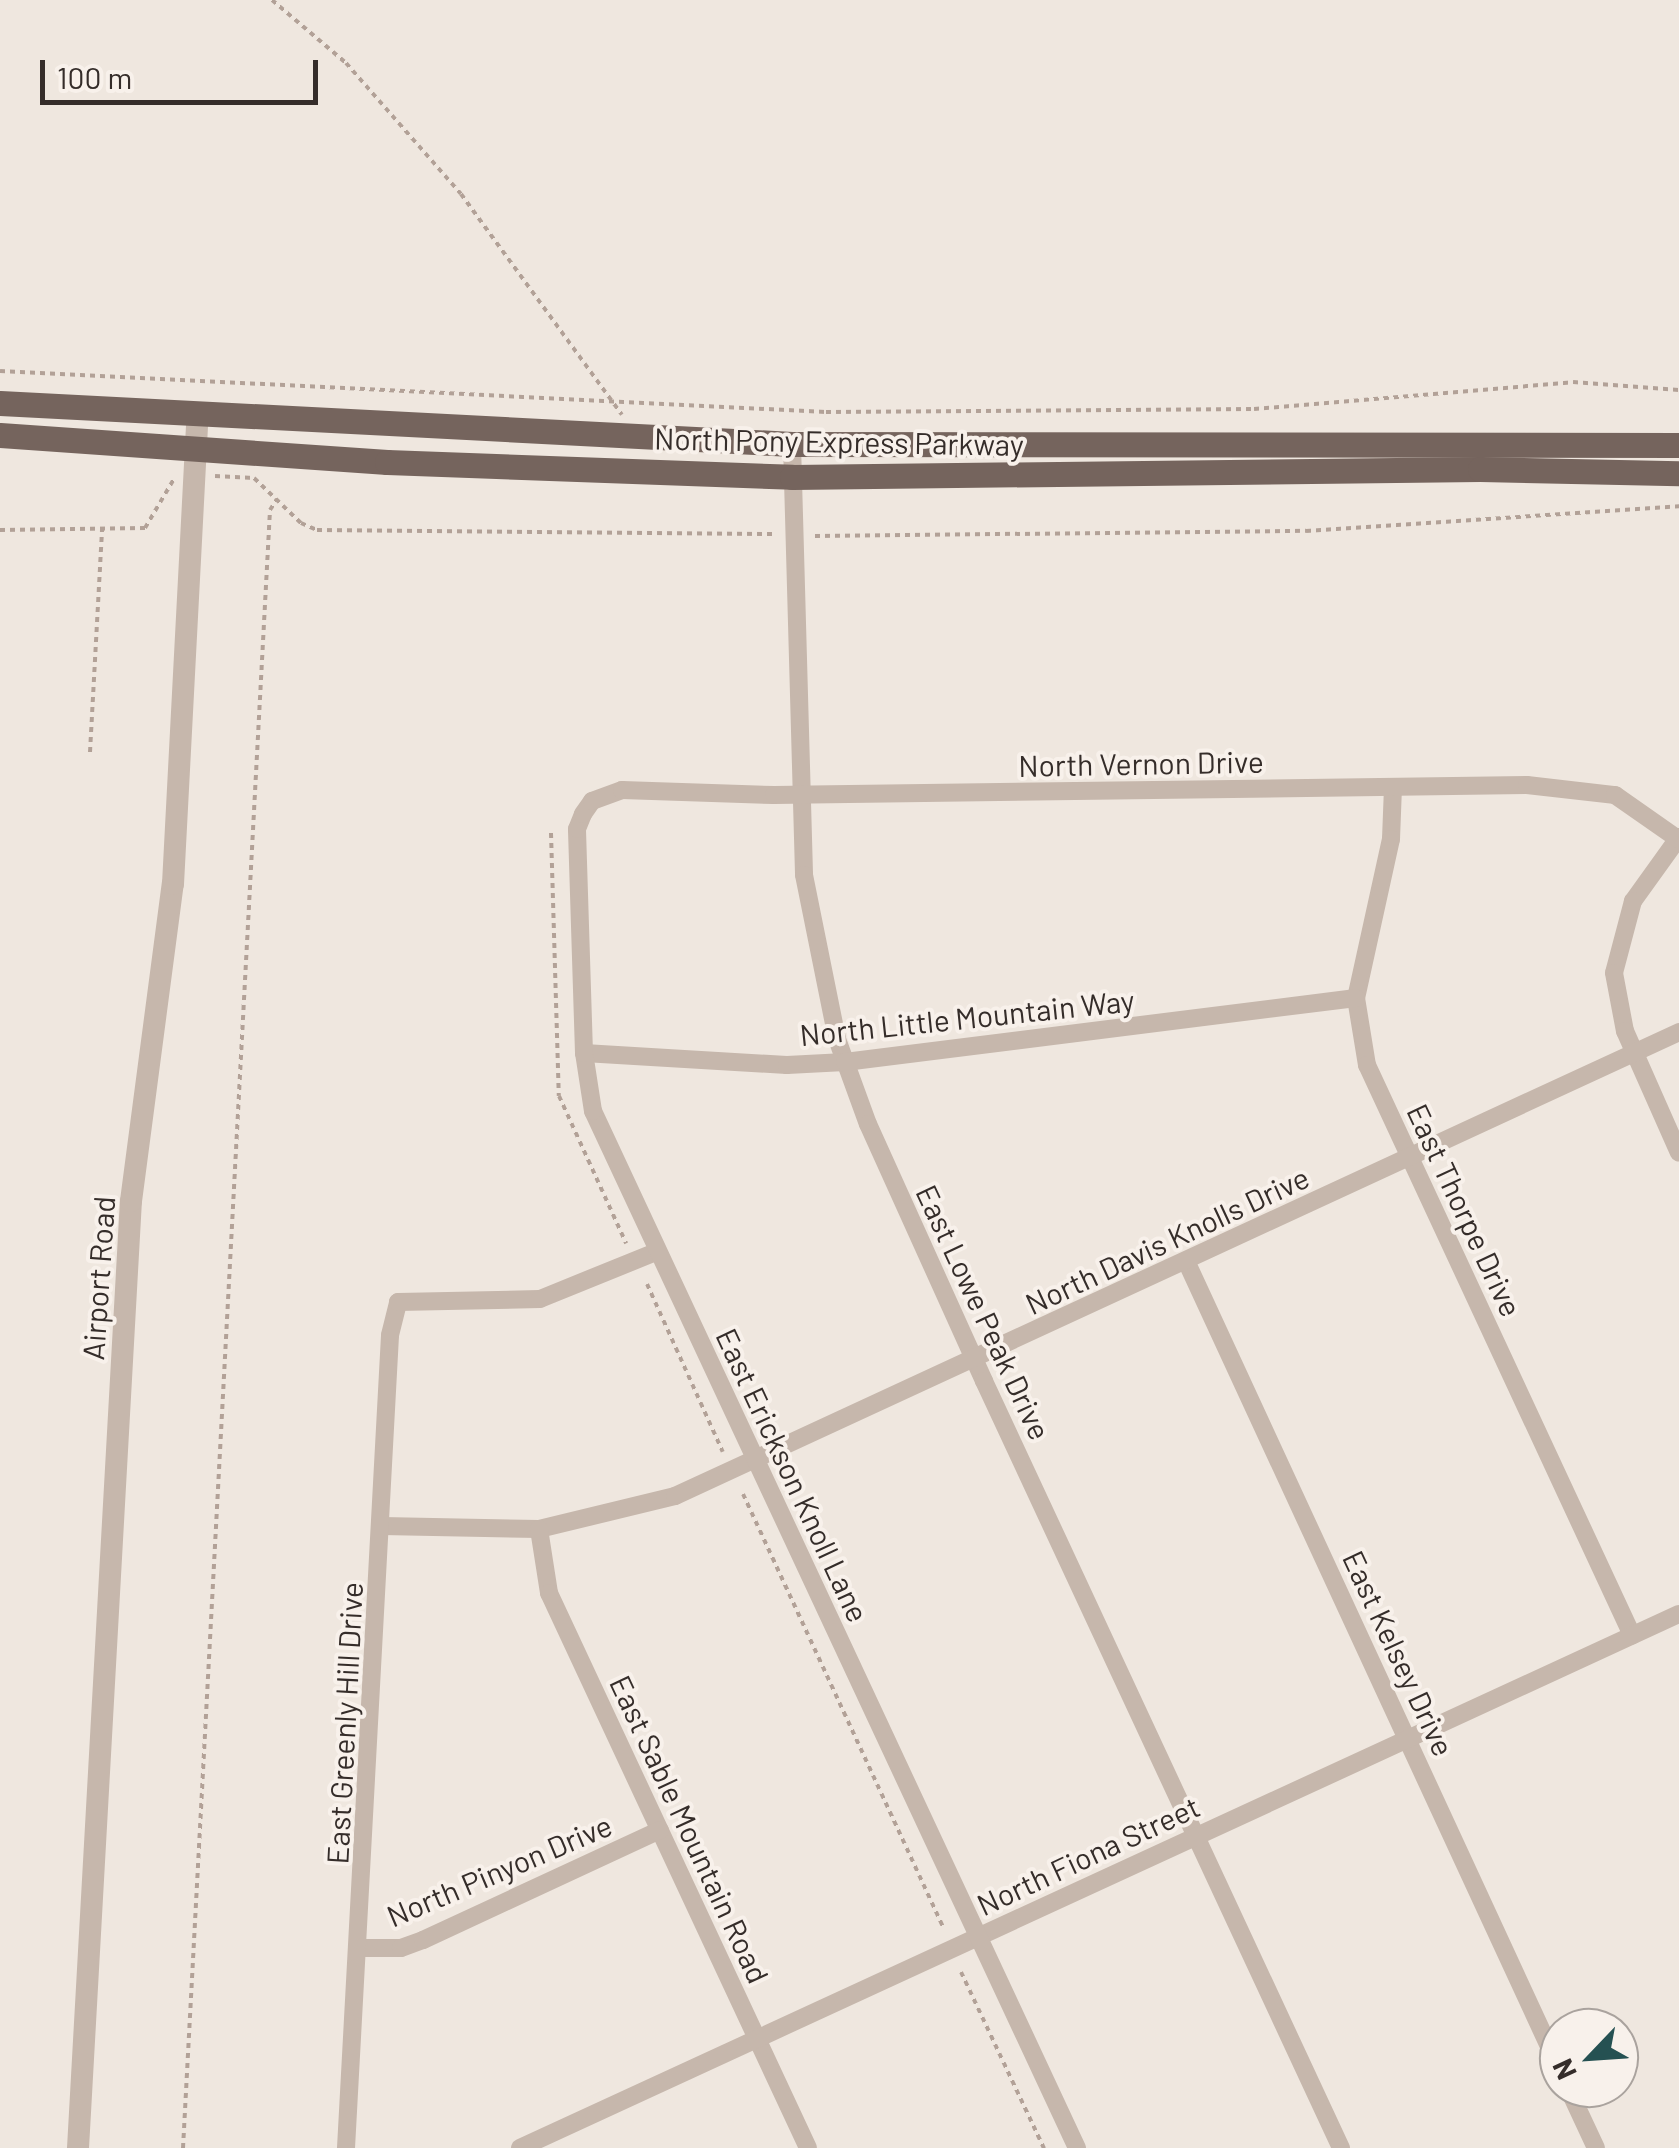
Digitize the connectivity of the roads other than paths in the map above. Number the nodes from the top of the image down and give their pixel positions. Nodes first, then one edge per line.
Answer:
1 (0, 403) edge
2 (198, 414) junction
3 (0, 435) edge
4 (792, 444) junction
5 (1679, 444) edge
6 (196, 448) junction
7 (1679, 473) edge
8 (792, 478) junction
9 (1393, 787) junction
10 (799, 795) junction
11 (592, 801) joint
12 (1678, 838) edge
13 (1356, 998) junction
14 (1679, 1032) edge
15 (584, 1052) junction
16 (1634, 1054) junction
17 (845, 1062) junction
18 (1679, 1153) edge
19 (1410, 1158) junction
20 (658, 1251) junction
21 (1186, 1262) junction
22 (974, 1360) junction
23 (757, 1460) junction
24 (382, 1526) junction
25 (539, 1529) junction
26 (1679, 1614) edge
27 (1632, 1635) junction
28 (1408, 1739) junction
29 (660, 1830) junction
30 (1197, 1836) junction
31 (978, 1936) junction
32 (358, 1948) junction
33 (1539, 2024) edge
34 (757, 2038) junction
35 (1577, 2108) edge
36 (78, 2148) edge
37 (346, 2148) edge
38 (520, 2148) edge
39 (808, 2148) edge
40 (1076, 2148) edge
41 (1341, 2148) edge
42 (1596, 2148) edge

1 - 2 main road, North Pony Express Parkway
2 - 4 main road, North Pony Express Parkway
2 - 6 street, Airport Road
3 - 6 main road, North Pony Express Parkway
4 - 5 main road, North Pony Express Parkway
4 - 8 street, East Lowe Peak Drive
6 - 8 main road, North Pony Express Parkway
6 - 36 street, Airport Road
7 - 8 main road, North Pony Express Parkway
8 - 10 street, East Lowe Peak Drive
9 - 10 street, North Vernon Drive
9 - 12 street, North Vernon Drive
9 - 13 street, East Thorpe Drive
10 - 11 street, North Vernon Drive
10 - 17 street, East Lowe Peak Drive
11 - 15 street, East Erickson Knoll Lane
12 - 16 street
13 - 17 street, North Little Mountain Way
13 - 19 street, East Thorpe Drive
14 - 16 street, North Davis Knolls Drive
15 - 17 street, North Little Mountain Way
15 - 20 street, East Erickson Knoll Lane
16 - 18 street
16 - 19 street, North Davis Knolls Drive
17 - 22 street, East Lowe Peak Drive
19 - 21 street, North Davis Knolls Drive
19 - 27 street, East Thorpe Drive
20 - 23 street, East Erickson Knoll Lane
20 - 24 street, East Greenly Hill Drive
21 - 22 street, North Davis Knolls Drive
21 - 28 street, East Kelsey Drive
22 - 23 street, North Davis Knolls Drive
22 - 30 street, East Lowe Peak Drive
23 - 25 street, North Davis Knolls Drive
23 - 31 street, East Erickson Knoll Lane
24 - 25 street, North Davis Knolls Drive
24 - 32 street, East Greenly Hill Drive
25 - 29 street, East Sable Mountain Road
26 - 27 street, North Fiona Street
27 - 28 street, North Fiona Street
28 - 30 street, North Fiona Street
28 - 33 street, East Kelsey Drive
29 - 32 street, North Pinyon Drive
29 - 34 street, East Sable Mountain Road
30 - 31 street, North Fiona Street
30 - 41 street, East Lowe Peak Drive
31 - 34 street, North Fiona Street
31 - 40 street, East Erickson Knoll Lane
32 - 37 street, East Greenly Hill Drive
34 - 38 street, North Fiona Street
34 - 39 street, East Sable Mountain Road
35 - 42 street

